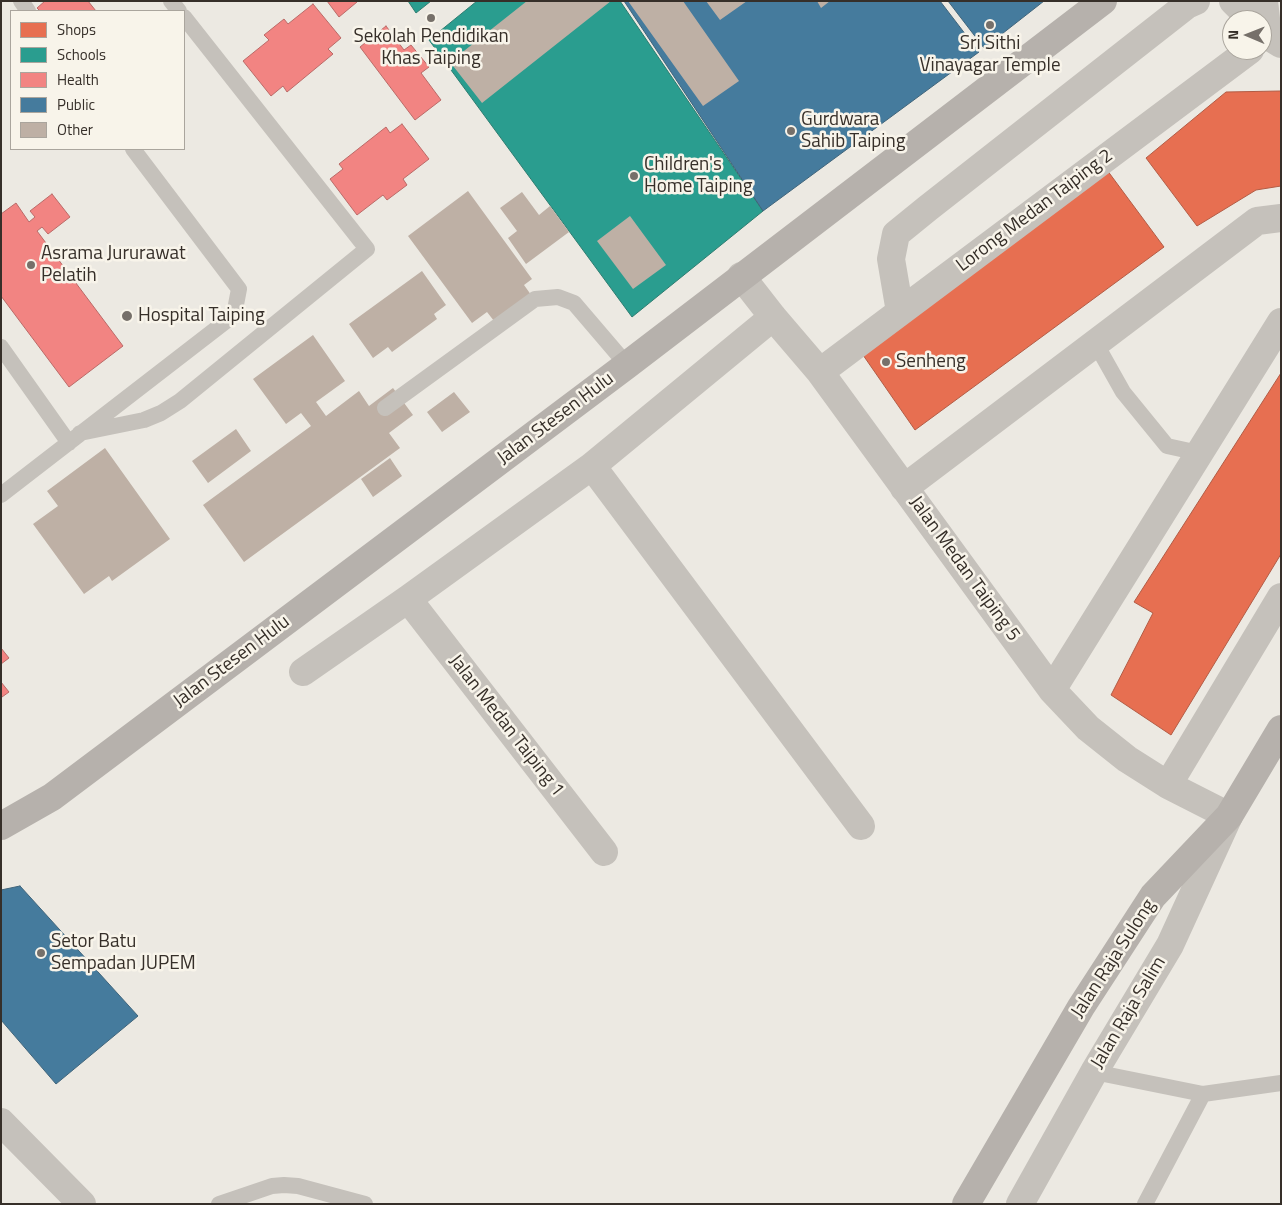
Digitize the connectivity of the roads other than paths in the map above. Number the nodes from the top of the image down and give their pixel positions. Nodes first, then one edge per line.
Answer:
1 (1103, 1) edge
2 (1196, 1) edge
3 (185, 18) edge
4 (1232, 60) edge
5 (133, 150) edge
6 (1281, 218) edge
7 (741, 276) junction
8 (900, 312) junction
9 (773, 317) junction
10 (1281, 322) edge
11 (1096, 344) junction
12 (1, 347) edge
13 (626, 365) junction
14 (820, 372) junction
15 (384, 408) dead end
16 (75, 438) junction
17 (1198, 453) junction
18 (592, 466) junction
19 (904, 488) junction
20 (1, 495) edge
21 (1281, 597) edge
22 (408, 599) junction
23 (304, 672) dead end
24 (1052, 690) junction
25 (1281, 729) edge
26 (1168, 785) junction
27 (1229, 816) junction
28 (1, 826) edge
29 (861, 826) dead end
30 (604, 852) dead end
31 (1094, 1072) junction
32 (1281, 1083) edge
33 (1203, 1094) junction
34 (1, 1122) edge
35 (967, 1202) edge
36 (82, 1204) edge
37 (219, 1204) edge
38 (365, 1204) edge
39 (1020, 1204) edge
40 (1145, 1204) edge

1 - 7 main road, Jalan Stesen Hulu
2 - 8 street
3 - 16 lane
4 - 8 street, Lorong Medan Taiping 2
5 - 16 lane
6 - 11 street
7 - 9 street, Jalan Medan Taiping 5
7 - 13 main road, Jalan Stesen Hulu
8 - 14 street, Lorong Medan Taiping 2
9 - 14 street, Jalan Medan Taiping 5
9 - 18 street
10 - 17 street
11 - 17 lane
11 - 19 street
12 - 16 lane
13 - 15 lane
13 - 28 main road, Jalan Stesen Hulu
14 - 19 street, Jalan Medan Taiping 5
16 - 20 lane
17 - 24 street
18 - 22 street
18 - 29 street
19 - 24 street, Jalan Medan Taiping 5
21 - 26 street
22 - 23 street
22 - 30 street, Jalan Medan Taiping 1
24 - 26 street, Jalan Medan Taiping 5
25 - 27 main road, Jalan Raja Sulong
26 - 27 street, Jalan Medan Taiping 5
27 - 31 street, Jalan Raja Salim
27 - 35 main road, Jalan Raja Sulong
31 - 33 lane
31 - 39 street, Jalan Raja Salim
32 - 33 lane
33 - 40 lane
34 - 36 street
37 - 38 lane

